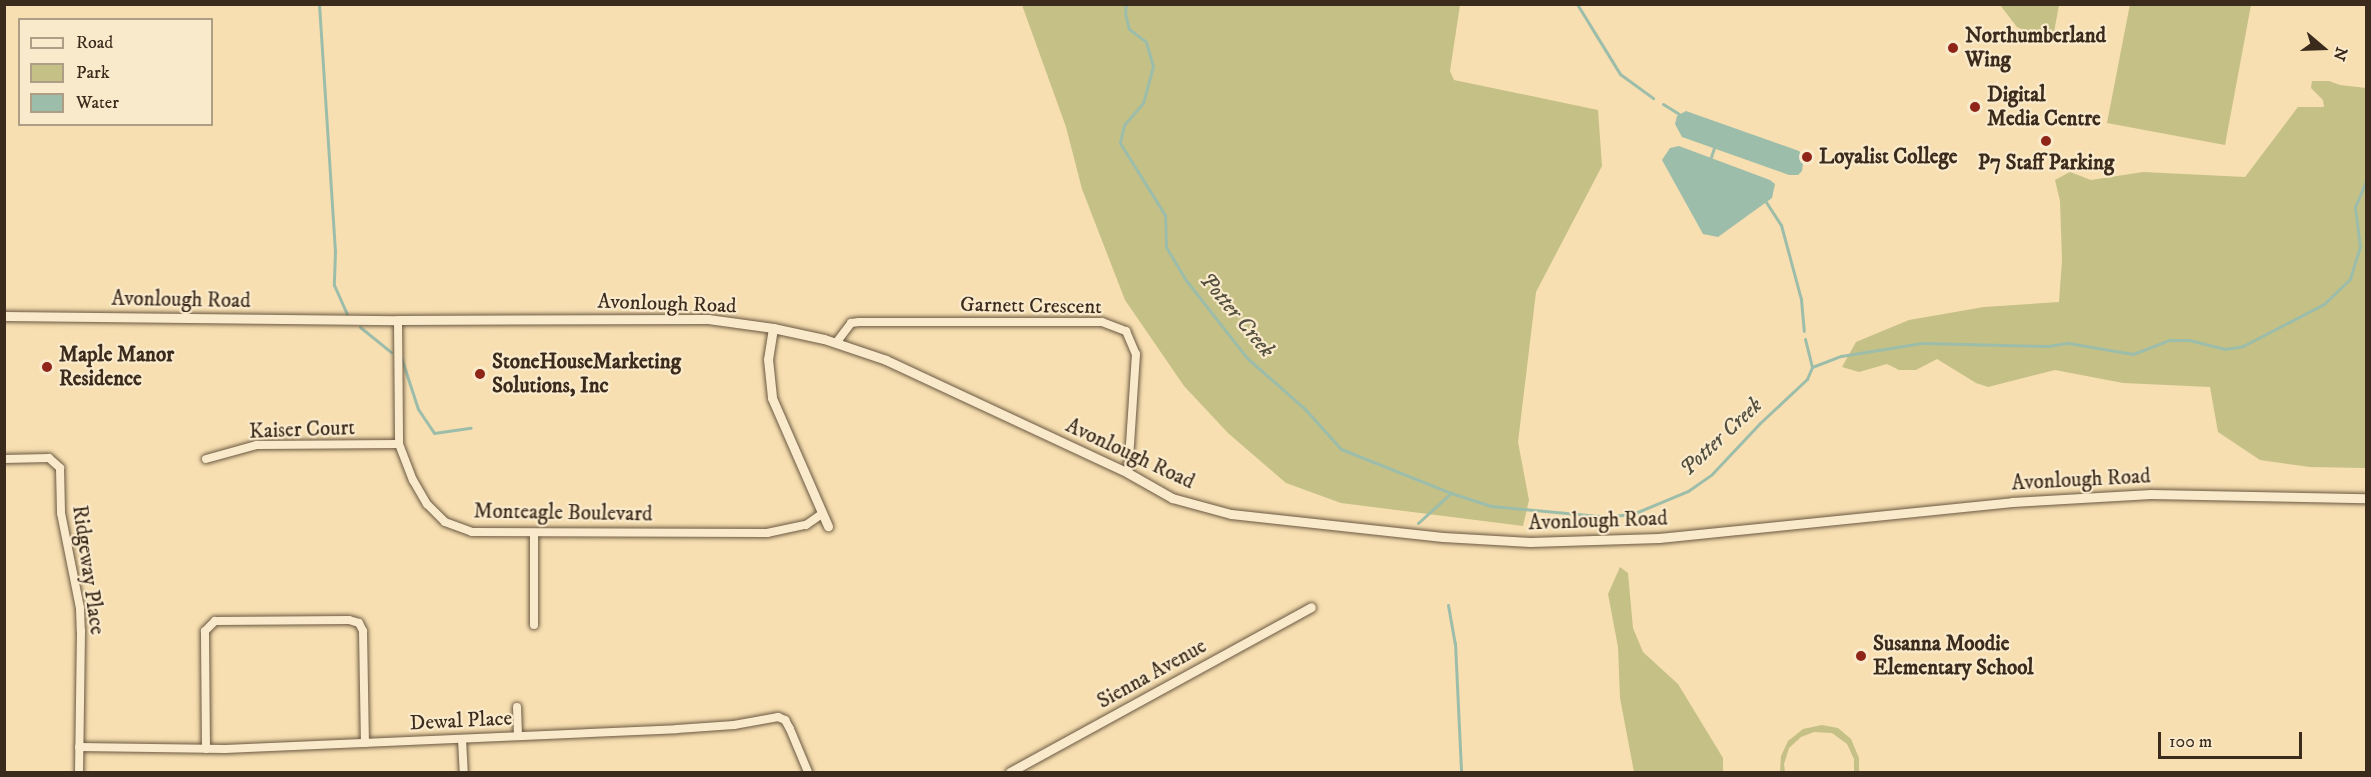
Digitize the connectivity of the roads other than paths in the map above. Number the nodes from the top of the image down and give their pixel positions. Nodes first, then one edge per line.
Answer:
1 (4, 316) edge
2 (398, 320) junction
3 (773, 328) junction
4 (836, 343) junction
5 (399, 444) junction
6 (4, 459) edge
7 (206, 459) dead end
8 (1128, 473) junction
9 (2367, 498) edge
10 (822, 514) junction
11 (828, 526) dead end
12 (534, 533) junction
13 (1311, 607) dead end
14 (534, 625) dead end
15 (517, 707) dead end
16 (518, 736) junction
17 (462, 739) junction
18 (365, 743) junction
19 (79, 747) junction
20 (206, 749) junction
21 (79, 772) edge
22 (464, 772) edge
23 (808, 772) edge
24 (1010, 772) edge

1 - 2 street, Avonlough Road
2 - 3 street, Avonlough Road
2 - 5 street, Monteagle Boulevard
3 - 4 street, Avonlough Road
3 - 10 street
4 - 8 street, Avonlough Road
4 - 8 street, Garnett Crescent
5 - 7 street, Kaiser Court
5 - 12 street, Monteagle Boulevard
6 - 19 street, Ridgeway Place
8 - 9 street, Avonlough Road
10 - 11 street
10 - 12 street, Monteagle Boulevard
12 - 14 street
13 - 24 street, Sienna Avenue
15 - 16 street
16 - 17 street, Dewal Place
16 - 23 street, Dewal Place
17 - 18 street, Dewal Place
17 - 22 street
18 - 20 street, Dewal Place
18 - 20 street
19 - 20 street, Dewal Place
19 - 21 street, Ridgeway Place

